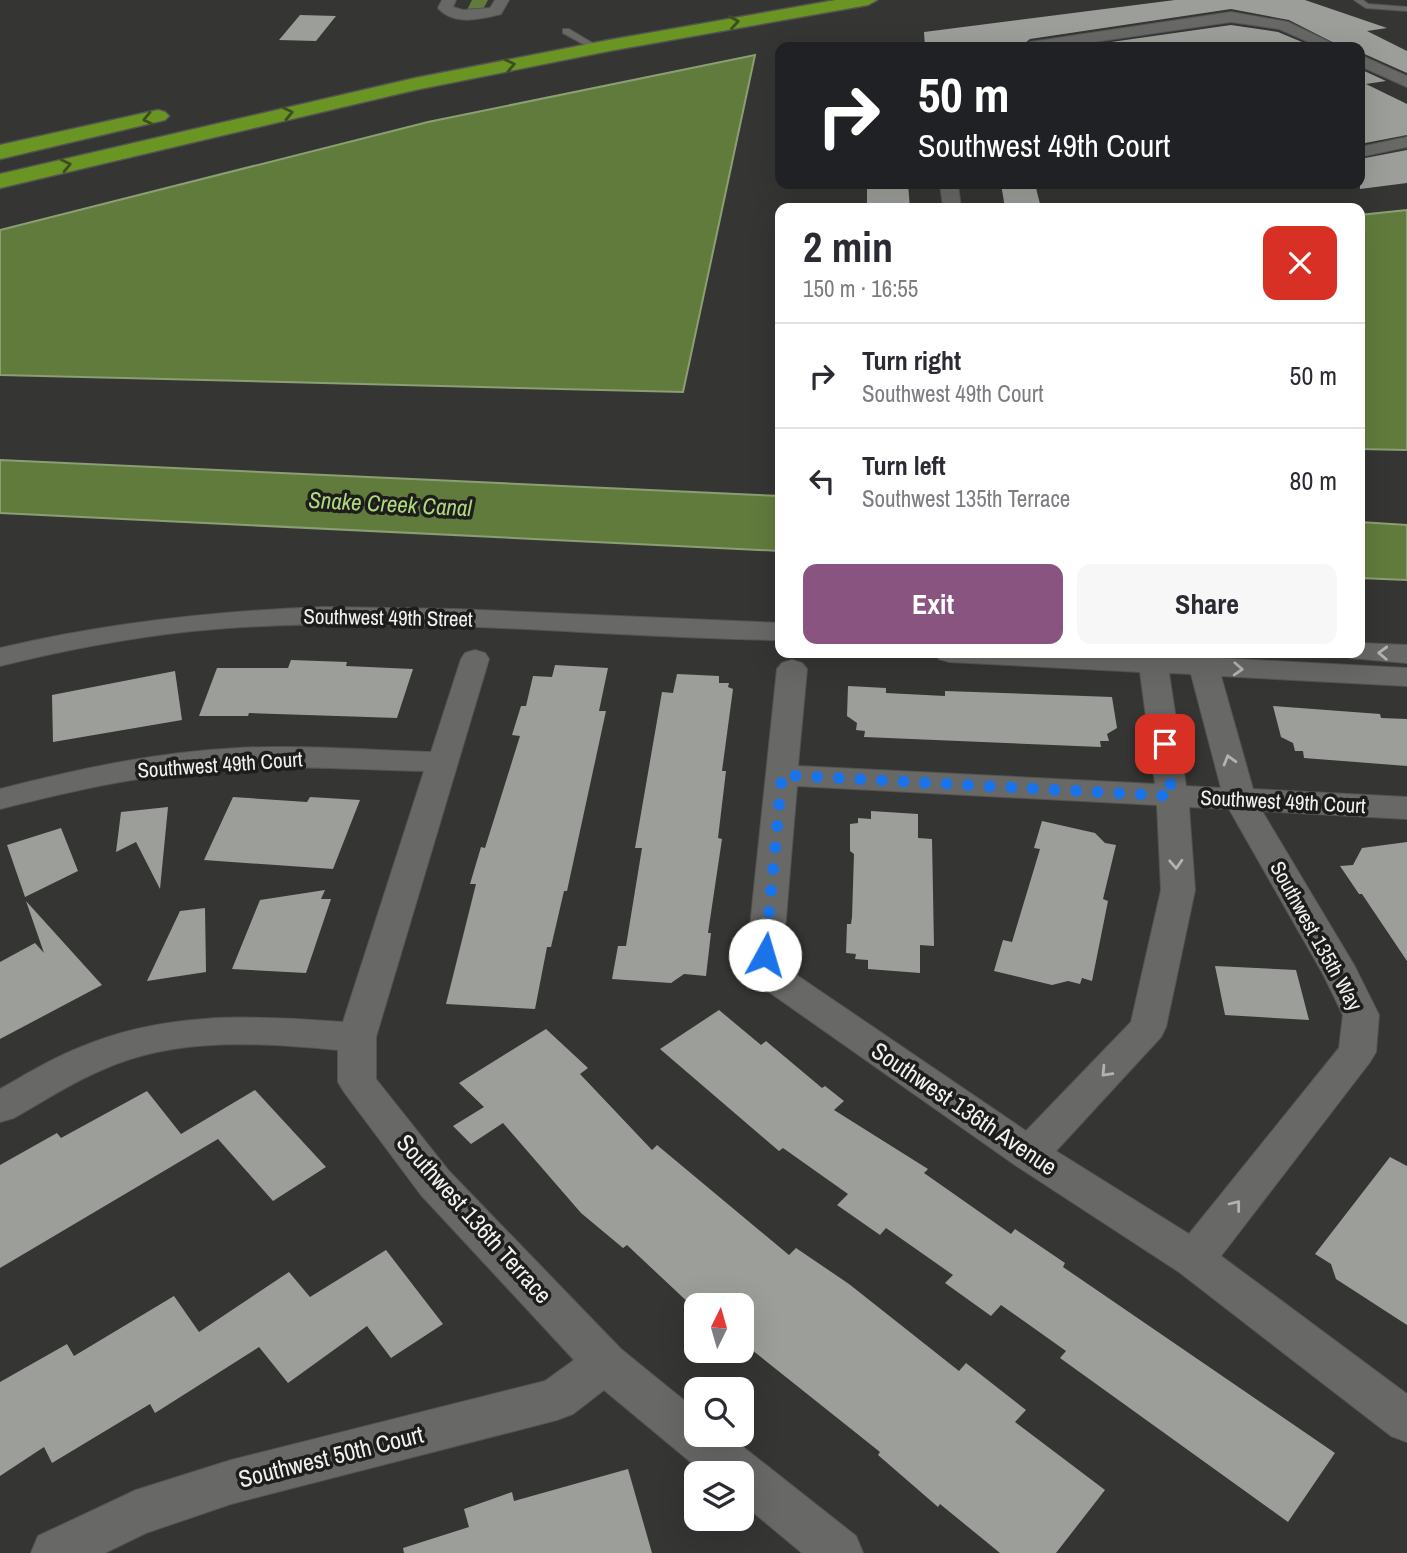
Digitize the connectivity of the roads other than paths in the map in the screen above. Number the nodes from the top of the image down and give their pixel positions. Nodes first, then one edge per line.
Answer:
1 (449, 0) edge
2 (502, 0) edge
3 (867, 0) edge
4 (1358, 0) edge
5 (1407, 9) edge
6 (600, 25) dead end
7 (560, 33) joint
8 (1061, 42) edge
9 (1321, 42) edge
10 (597, 48) junction
11 (1365, 62) edge
12 (1407, 82) edge
13 (171, 113) dead end
14 (1407, 142) edge
15 (1365, 151) edge
16 (0, 152) edge
17 (0, 181) edge
18 (775, 632) edge
19 (1365, 652) edge
20 (1407, 654) edge
21 (0, 657) edge
22 (1119, 658) edge
23 (475, 659) dead end
24 (1153, 659) edge
25 (1202, 660) edge
26 (792, 669) dead end
27 (1407, 677) edge
28 (442, 762) junction
29 (782, 775) junction
30 (1172, 796) junction
31 (0, 799) edge
32 (1240, 800) junction
33 (1407, 808) edge
34 (357, 1037) junction
35 (0, 1107) edge
36 (1028, 1154) junction
37 (1194, 1259) junction
38 (605, 1363) junction
39 (1407, 1421) edge
40 (726, 1461) edge
41 (754, 1484) edge
42 (55, 1553) edge
43 (839, 1553) edge

1 - 2 street
10 -> 3 highway
4 - 5 lane
6 - 7 highway
7 - 10 lane
8 - 9 street
17 -> 10 highway
11 - 12 street
13 -> 16 highway
14 - 15 street
18 - 21 street, Southwest 49th Street
20 -> 19 street
22 - 24 street
23 - 28 street, Southwest 136th Terrace
24 - 25 street
24 - 30 street
25 -> 27 street
32 -> 25 street, Southwest 135th Way
26 - 29 street, Southwest 136th Avenue
28 - 31 street, Southwest 49th Court
28 - 34 street, Southwest 136th Terrace
29 - 30 street, Southwest 49th Court
29 - 36 street, Southwest 136th Avenue
30 - 32 street, Southwest 49th Court
30 -> 36 street
32 - 33 street, Southwest 49th Court
37 -> 32 street, Southwest 135th Way
34 - 35 street
34 - 38 street, Southwest 136th Terrace
36 - 37 street, Southwest 136th Avenue
37 - 39 street, Southwest 136th Avenue
38 - 40 street, Southwest 136th Terrace
38 - 42 street, Southwest 50th Court
41 - 43 street, Southwest 136th Terrace

